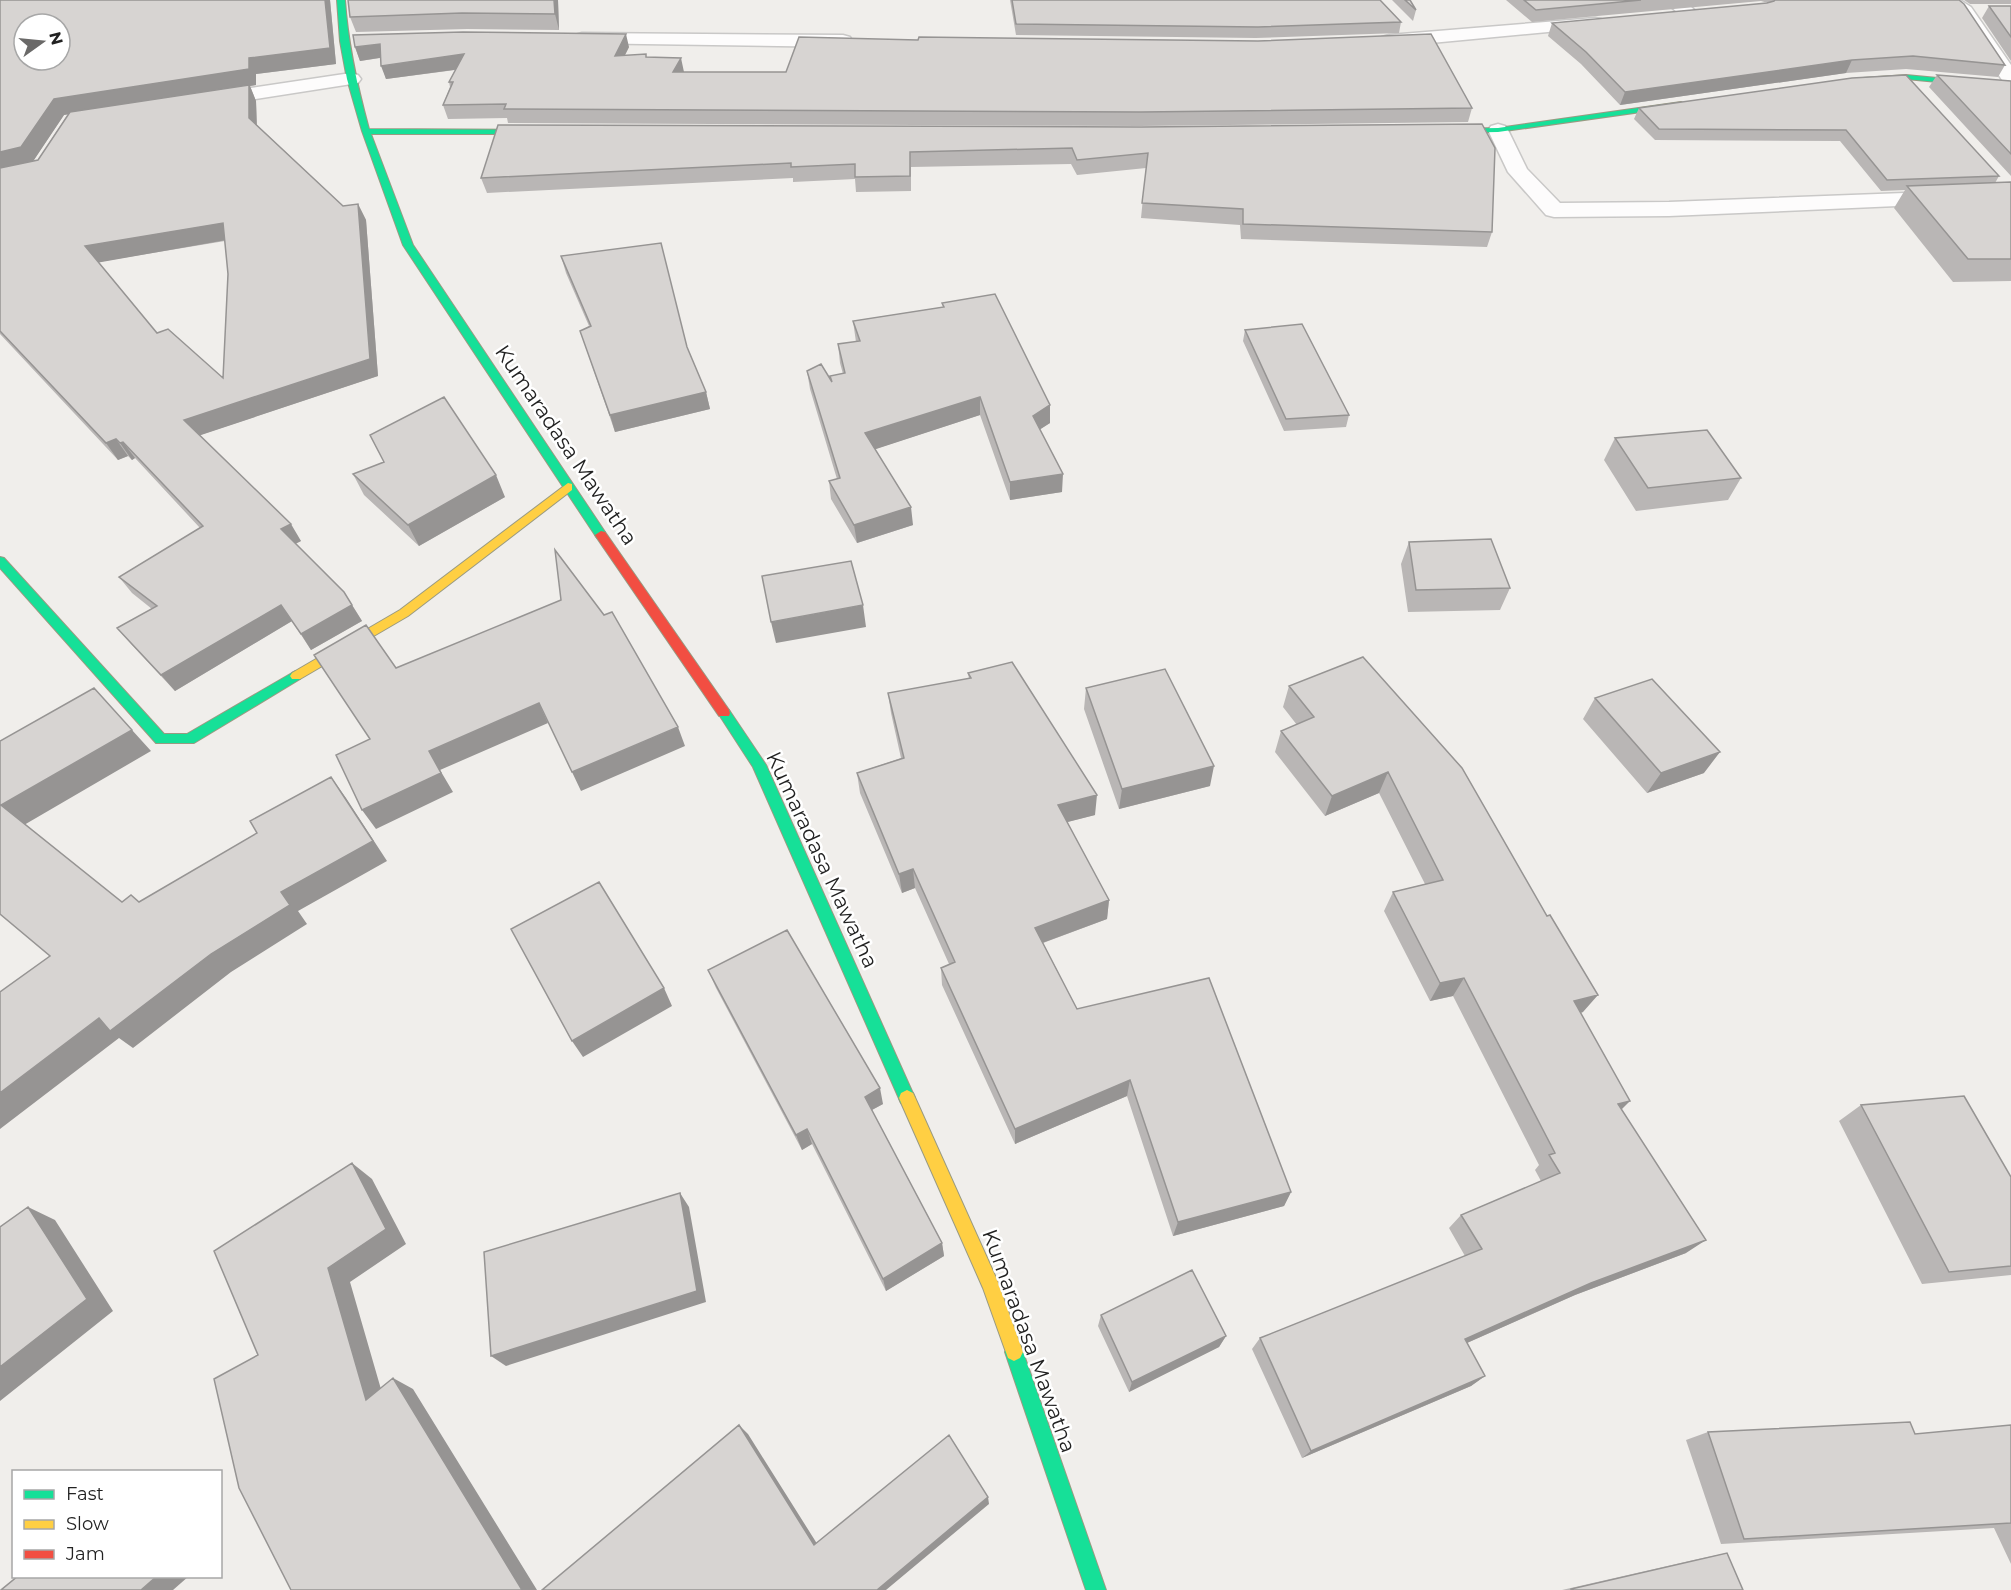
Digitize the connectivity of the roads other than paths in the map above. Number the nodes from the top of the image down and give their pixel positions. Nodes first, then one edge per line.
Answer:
1 (341, 0) edge
2 (1948, 0) edge
3 (1669, 8) edge
4 (1965, 11) junction
5 (1988, 11) dead end
6 (1710, 13) edge
7 (1607, 22) edge
8 (1403, 24) edge
9 (563, 38) edge
10 (366, 40) edge
11 (1419, 40) junction
12 (344, 41) junction
13 (862, 42) edge
14 (1372, 42) edge
15 (1906, 77) junction
16 (351, 79) junction
17 (2011, 79) edge
18 (1846, 81) edge
19 (2011, 87) edge
20 (1695, 102) edge
21 (1928, 102) edge
22 (188, 104) edge
23 (1498, 130) junction
24 (366, 131) junction
25 (1426, 131) edge
26 (556, 132) edge
27 (1995, 176) edge
28 (2011, 193) edge
29 (568, 488) junction
30 (0, 561) edge
31 (1096, 1590) edge

1 - 12 main road, Kumaradasa Mawatha
2 - 4 street
3 - 6 street
4 - 5 street
4 - 17 street
7 - 11 street
8 - 11 street
9 - 13 street
10 - 12 street
11 - 14 street
12 - 16 main road, Kumaradasa Mawatha
15 - 18 main road
15 - 19 main road
15 - 21 street
16 - 22 street
16 - 24 main road, Kumaradasa Mawatha
20 - 23 main road
23 - 25 main road
23 - 28 street
24 - 26 main road
24 - 29 main road, Kumaradasa Mawatha
27 - 28 street
29 - 30 main road
29 - 31 main road, Kumaradasa Mawatha

